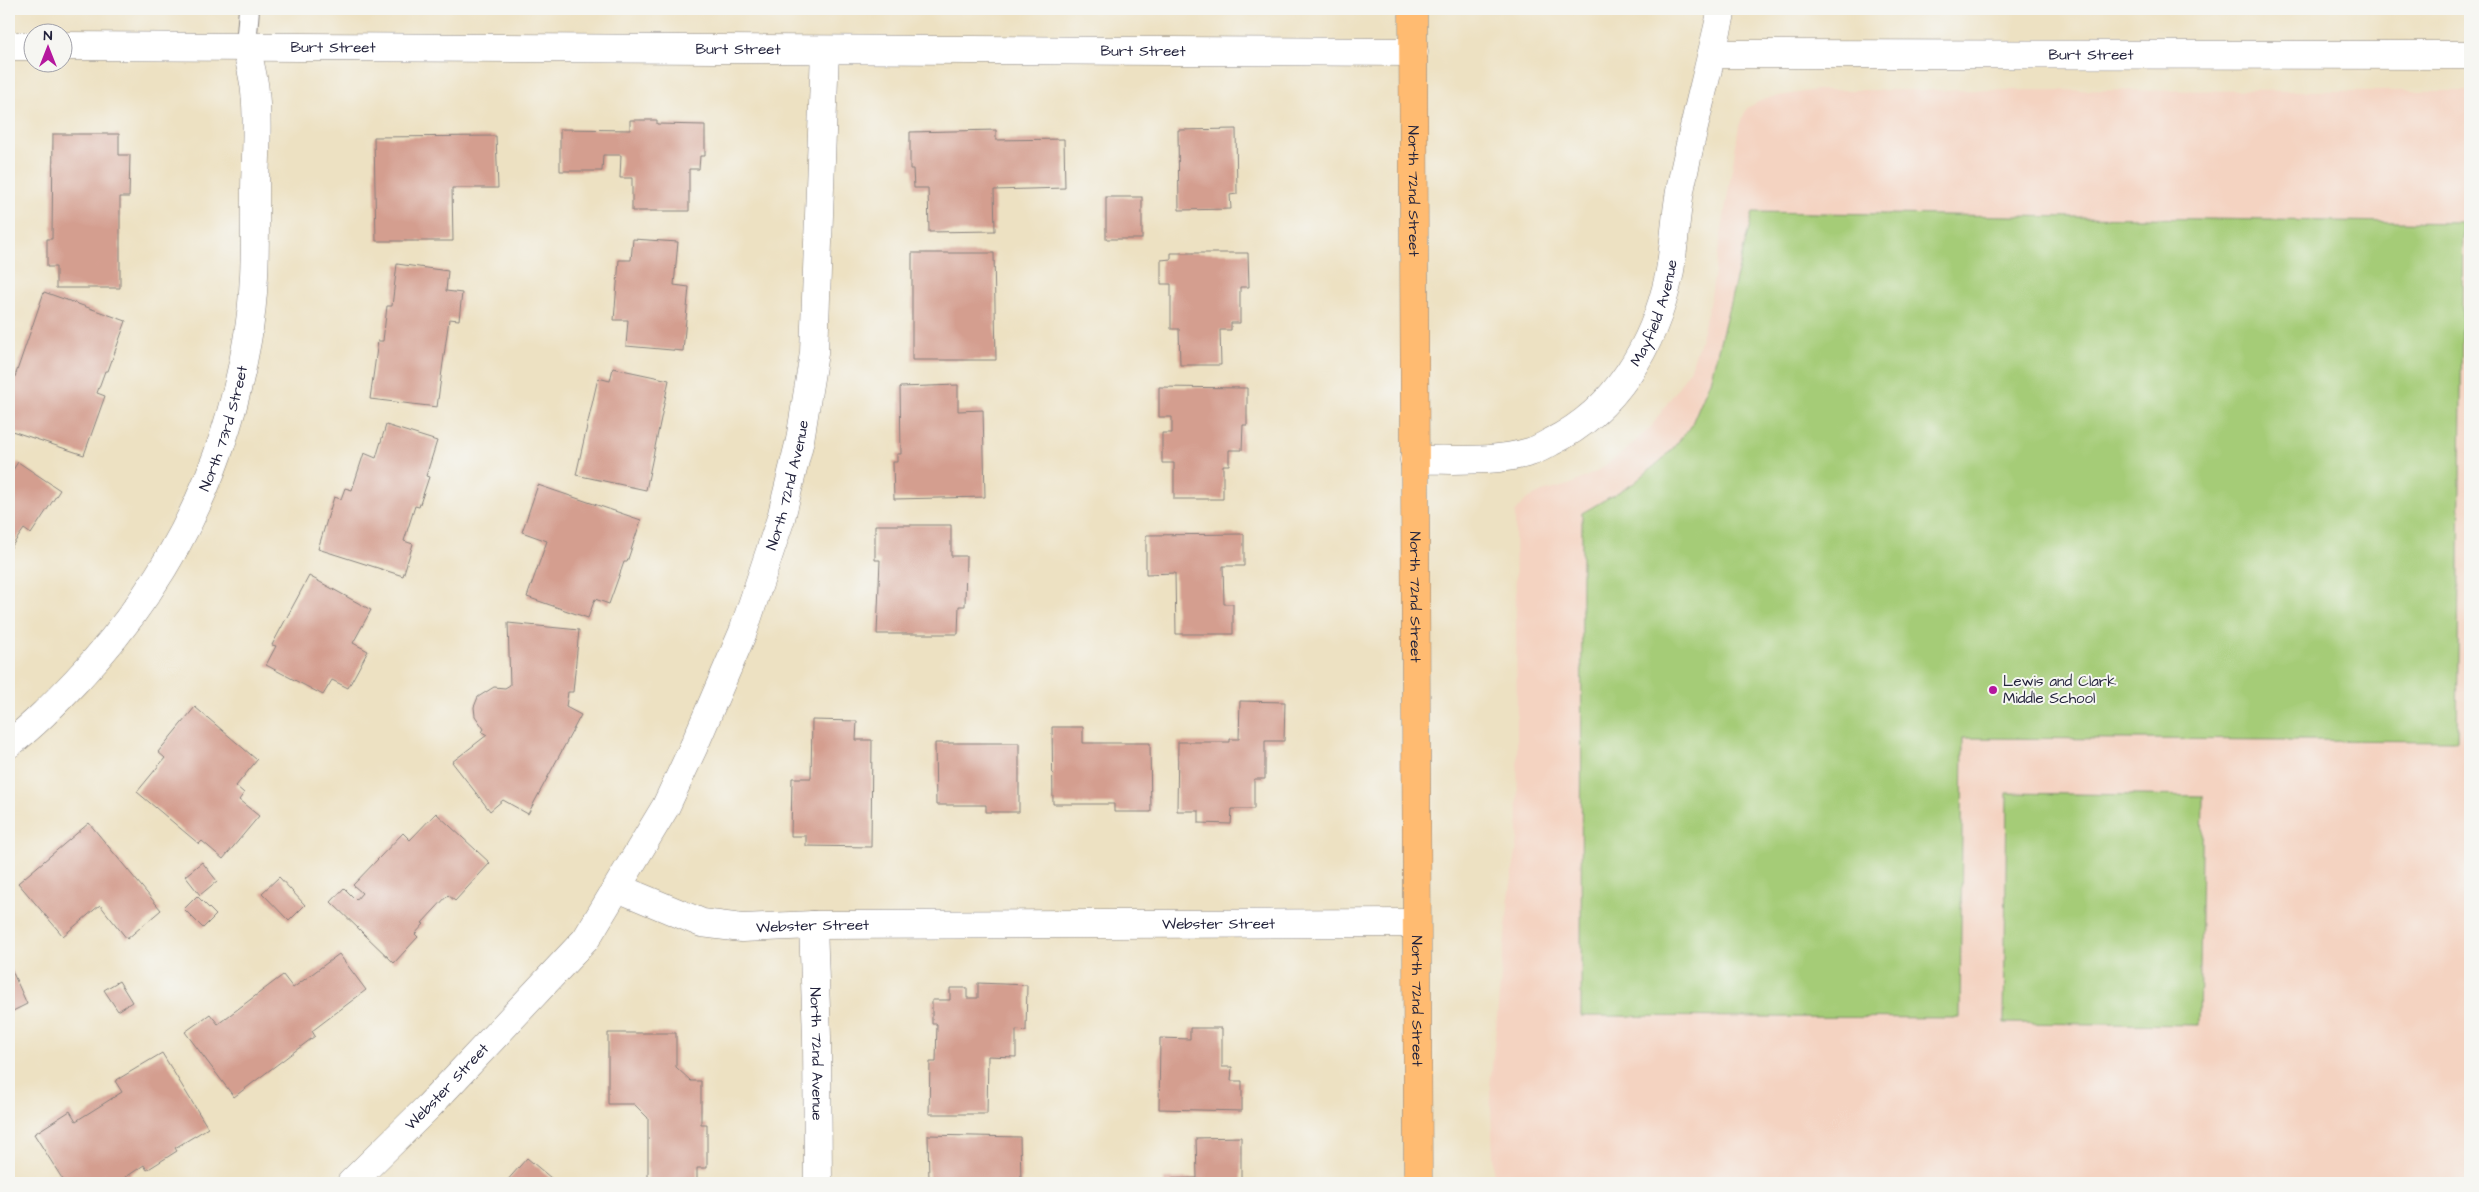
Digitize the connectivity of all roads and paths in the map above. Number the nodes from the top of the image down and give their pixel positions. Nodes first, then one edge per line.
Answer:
1 (249, 9) edge
2 (1413, 9) edge
3 (1722, 9) edge
4 (9, 46) edge
5 (22, 46) edge
6 (72, 46) edge
7 (246, 46) junction
8 (825, 50) junction
9 (1414, 52) junction
10 (1712, 54) junction
11 (2470, 55) edge
12 (1414, 460) junction
13 (9, 744) edge
14 (618, 888) junction
15 (1415, 923) junction
16 (813, 925) junction
17 (351, 1183) edge
18 (818, 1183) edge
19 (1418, 1183) edge

1 - 7 lane
2 - 9 main road, North 72nd Street
3 - 10 street, Mayfield Avenue
4 - 5 street
6 - 7 street, Burt Street
7 - 8 street, Burt Street
7 - 13 street, North 73rd Street
8 - 9 street, Burt Street
8 - 14 street, North 72nd Avenue
9 - 12 main road, North 72nd Street
10 - 11 street, Burt Street
10 - 12 street, Mayfield Avenue
12 - 15 main road, North 72nd Street
14 - 16 street, Webster Street
14 - 17 street, Webster Street
15 - 16 street, Webster Street
15 - 19 main road, North 72nd Street
16 - 18 street, North 72nd Avenue

